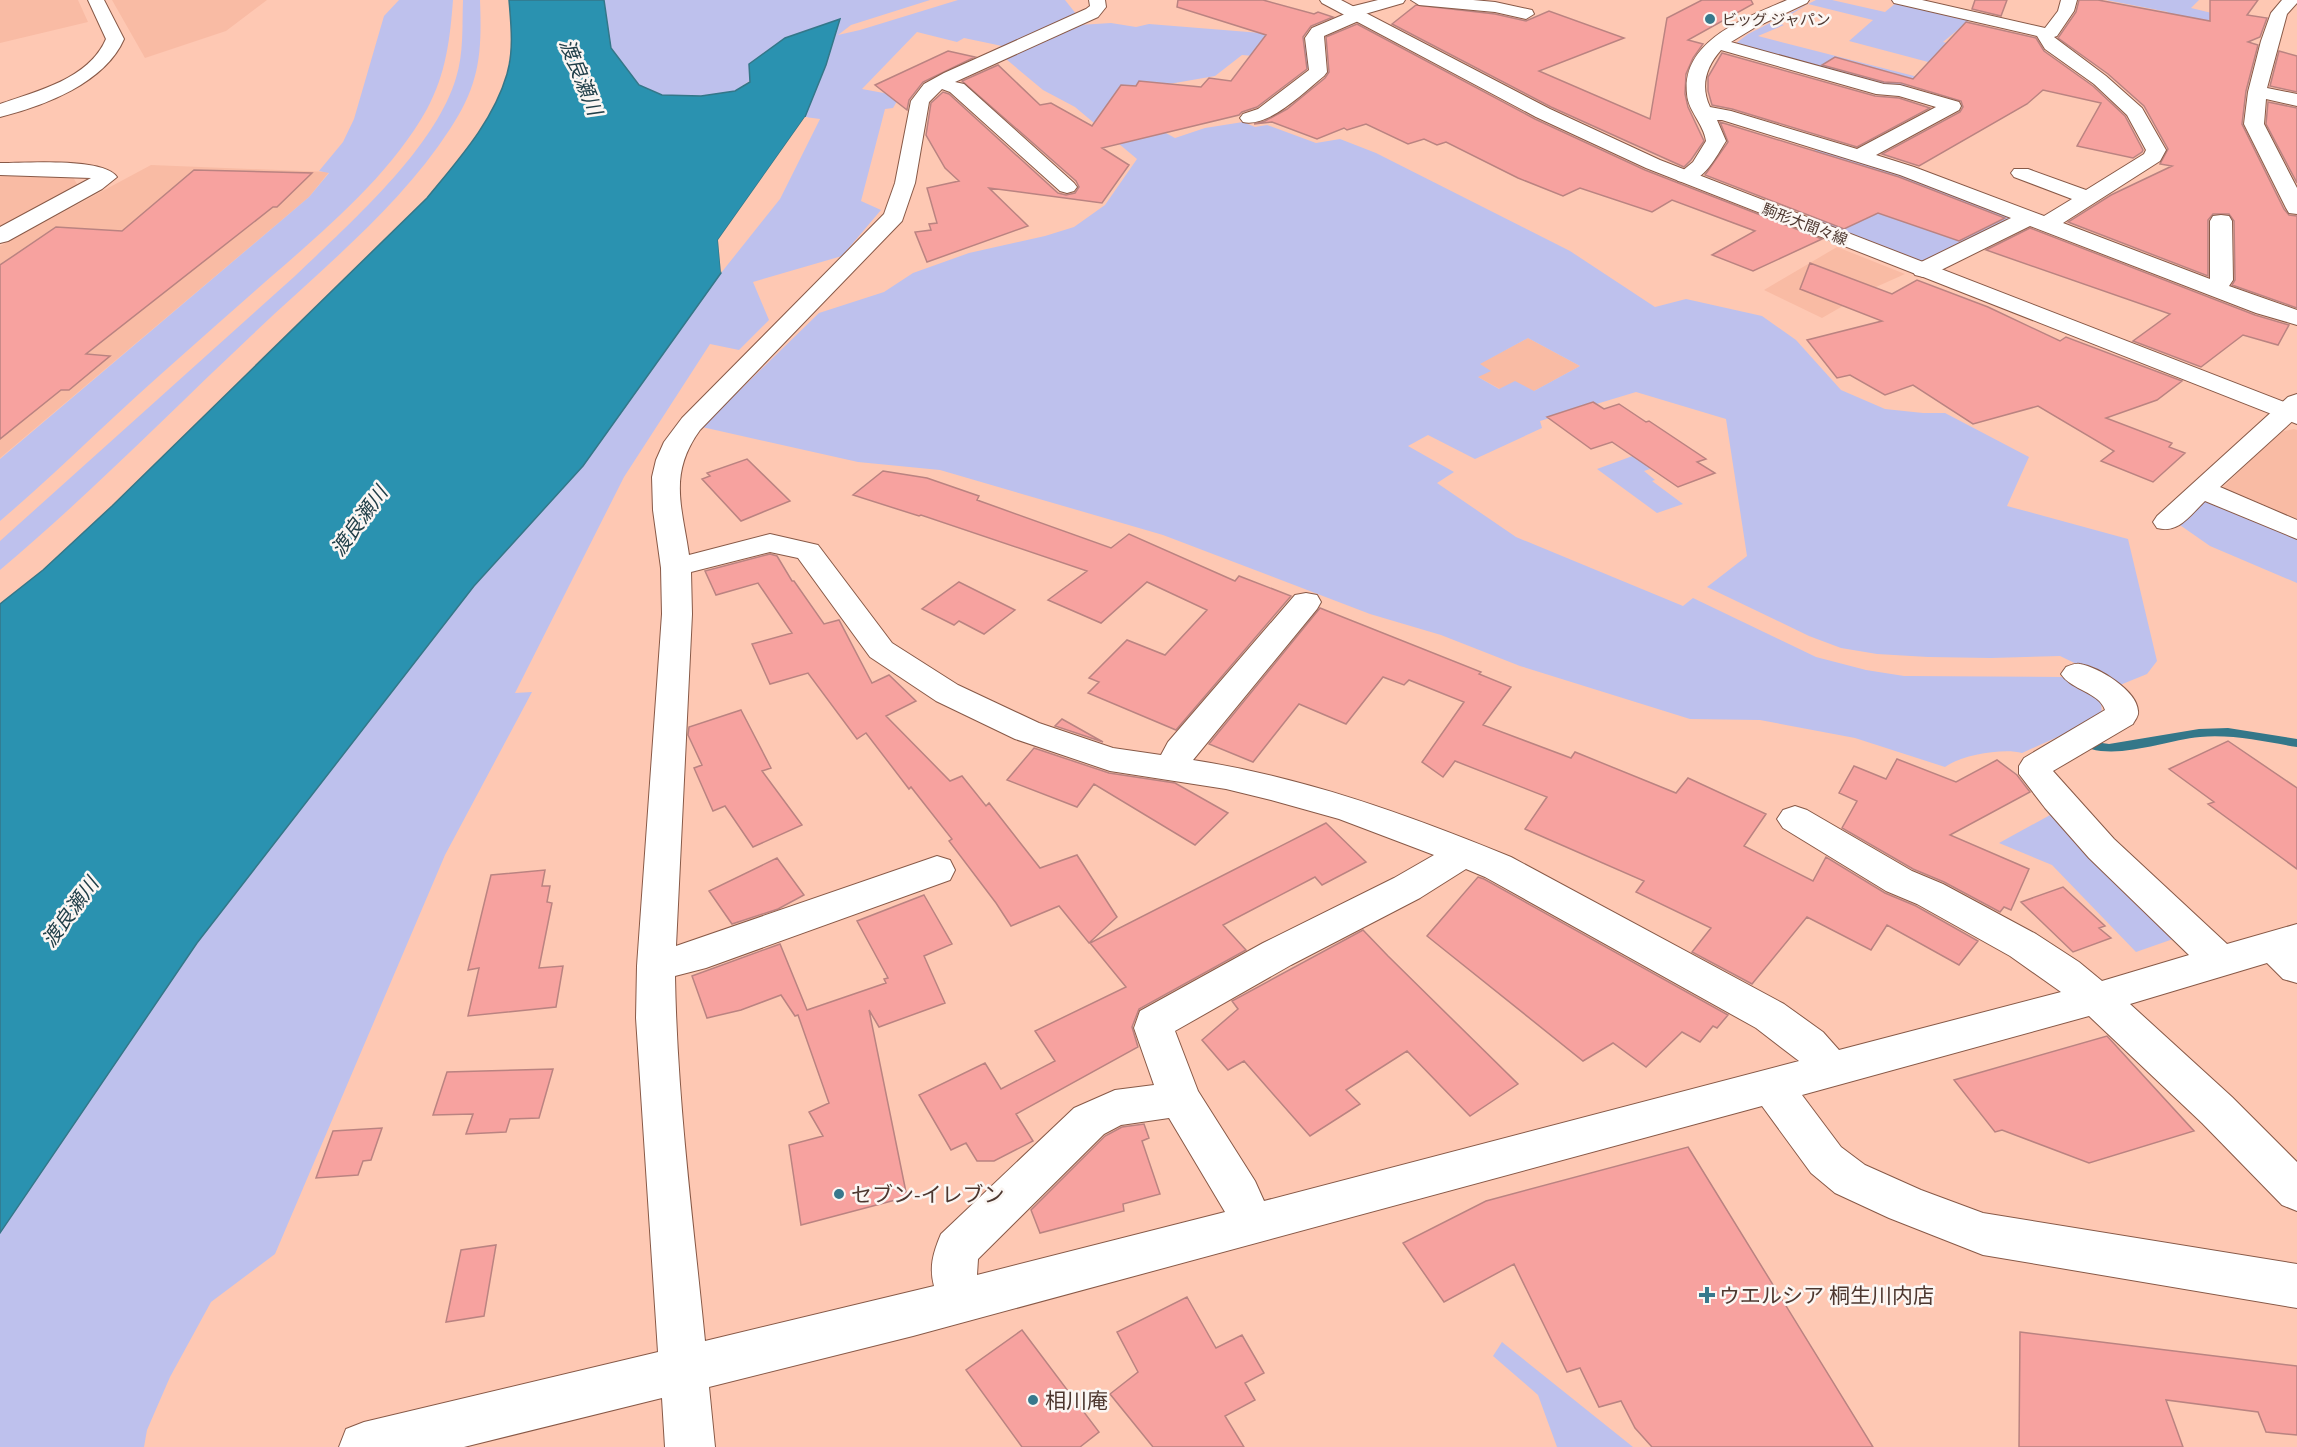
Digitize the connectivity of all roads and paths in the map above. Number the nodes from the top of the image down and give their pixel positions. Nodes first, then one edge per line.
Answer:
1 (96, 0) edge
2 (1097, 0) edge
3 (1329, 0) edge
4 (1397, 0) edge
5 (1419, 0) edge
6 (1799, 0) edge
7 (1900, 0) edge
8 (2069, 0) edge
9 (2292, 0) edge
10 (1354, 14) junction
11 (1526, 14) dead end
12 (2046, 33) junction
13 (1718, 44) junction
14 (940, 82) junction
15 (2257, 92) junction
16 (2297, 100) edge
17 (0, 111) edge
18 (1703, 112) junction
19 (1250, 118) dead end
20 (1861, 155) junction
21 (0, 169) edge
22 (2021, 173) dead end
23 (1685, 177) junction
24 (2289, 179) edge
25 (1067, 187) dead end
26 (2089, 198) junction
27 (2297, 208) edge
28 (2221, 221) dead end
29 (2036, 222) junction
30 (0, 236) edge
31 (1923, 270) junction
32 (2216, 289) junction
33 (2297, 318) edge
34 (2294, 410) edge
35 (2201, 489) junction
36 (2167, 522) dead end
37 (2297, 530) edge
38 (676, 567) junction
39 (1306, 602) dead end
40 (2077, 674) dead end
41 (1172, 769) junction
42 (1795, 819) dead end
43 (1461, 850) junction
44 (937, 870) dead end
45 (2290, 952) edge
46 (2221, 962) junction
47 (656, 966) junction
48 (2097, 998) junction
49 (1832, 1070) junction
50 (1772, 1086) junction
51 (1180, 1099) junction
52 (2297, 1191) edge
53 (1252, 1225) junction
54 (2297, 1286) edge
55 (961, 1301) junction
56 (683, 1371) junction
57 (364, 1447) edge
58 (690, 1447) edge

1 - 17 street
2 - 14 street
3 - 10 street, 駒形大間々線
4 - 10 street
5 - 11 street
6 - 13 street
7 - 12 street
8 - 12 street
9 - 15 street
10 - 19 street
10 - 23 street, 駒形大間々線
12 - 26 street
13 - 18 street
13 - 20 street
14 - 25 street
14 - 38 street
15 - 16 street
15 - 24 street
18 - 20 street
18 - 23 street
20 - 29 street
21 - 30 street
22 - 26 street
23 - 31 street, 駒形大間々線
24 - 27 street
26 - 29 street
28 - 32 street
29 - 31 street
29 - 32 street
31 - 34 street, 駒形大間々線
32 - 33 street
34 - 35 street
35 - 36 street
35 - 37 street
38 - 41 street
38 - 47 street
39 - 41 street
40 - 46 street
41 - 43 street
42 - 48 street
43 - 49 street
43 - 51 street
44 - 47 street
45 - 46 street
46 - 48 street
47 - 56 street
48 - 49 street
48 - 52 street
49 - 50 street
50 - 53 street
50 - 54 street
51 - 53 street
51 - 55 street
53 - 55 street
55 - 56 street
56 - 57 street
56 - 58 street

